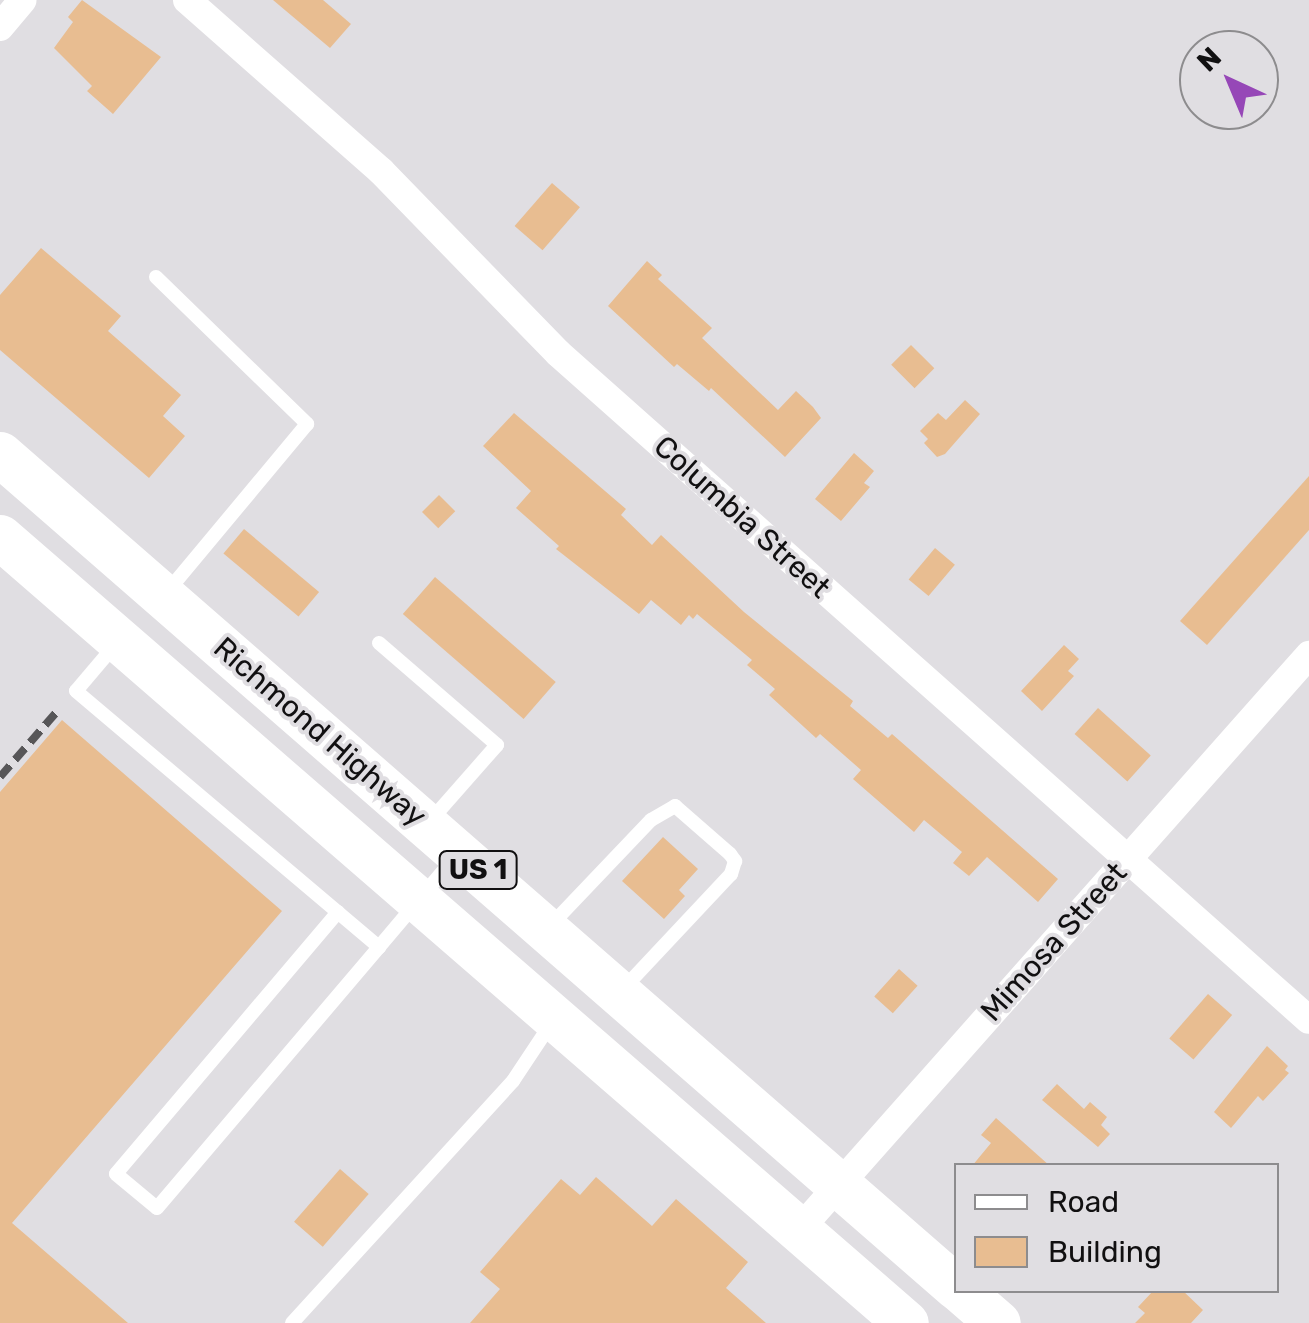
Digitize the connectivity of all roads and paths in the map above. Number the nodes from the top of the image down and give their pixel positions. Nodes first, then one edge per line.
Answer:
1 (24, 0) edge
2 (187, 0) edge
3 (0, 27) edge
4 (156, 278) dead end
5 (0, 454) edge
6 (0, 536) edge
7 (164, 596) junction
8 (119, 640) junction
9 (379, 643) dead end
10 (1309, 655) edge
11 (442, 839) junction
12 (1127, 860) junction
13 (420, 898) junction
14 (338, 912) junction
15 (546, 930) junction
16 (379, 947) junction
17 (619, 993) junction
18 (555, 1017) junction
19 (1309, 1020) edge
20 (839, 1185) junction
21 (799, 1230) junction
22 (954, 1286) edge
23 (963, 1293) edge
24 (292, 1323) edge
25 (906, 1323) edge
26 (998, 1323) edge

1 - 3 street
2 - 12 street, Columbia Street
4 - 7 lane
5 - 7 main road, Richmond Highway / US 1
6 - 8 main road, Richmond Highway / US 1
7 - 11 main road, Richmond Highway / US 1
8 - 13 main road, Richmond Highway / US 1
8 - 14 lane
9 - 11 lane
10 - 12 street, Mimosa Street
11 - 13 lane
11 - 15 main road, Richmond Highway / US 1
12 - 19 street, Columbia Street
12 - 20 street, Mimosa Street
13 - 16 lane
13 - 18 main road, Richmond Highway / US 1
14 - 16 lane
14 - 16 lane
15 - 17 main road, Richmond Highway / US 1
15 - 17 lane
17 - 20 main road, Richmond Highway / US 1
18 - 21 main road, Richmond Highway / US 1
18 - 24 lane
20 - 21 street, Mimosa Street
20 - 22 main road, Richmond Highway / US 1
21 - 25 main road, Richmond Highway / US 1
23 - 26 main road, Richmond Highway / US 1

